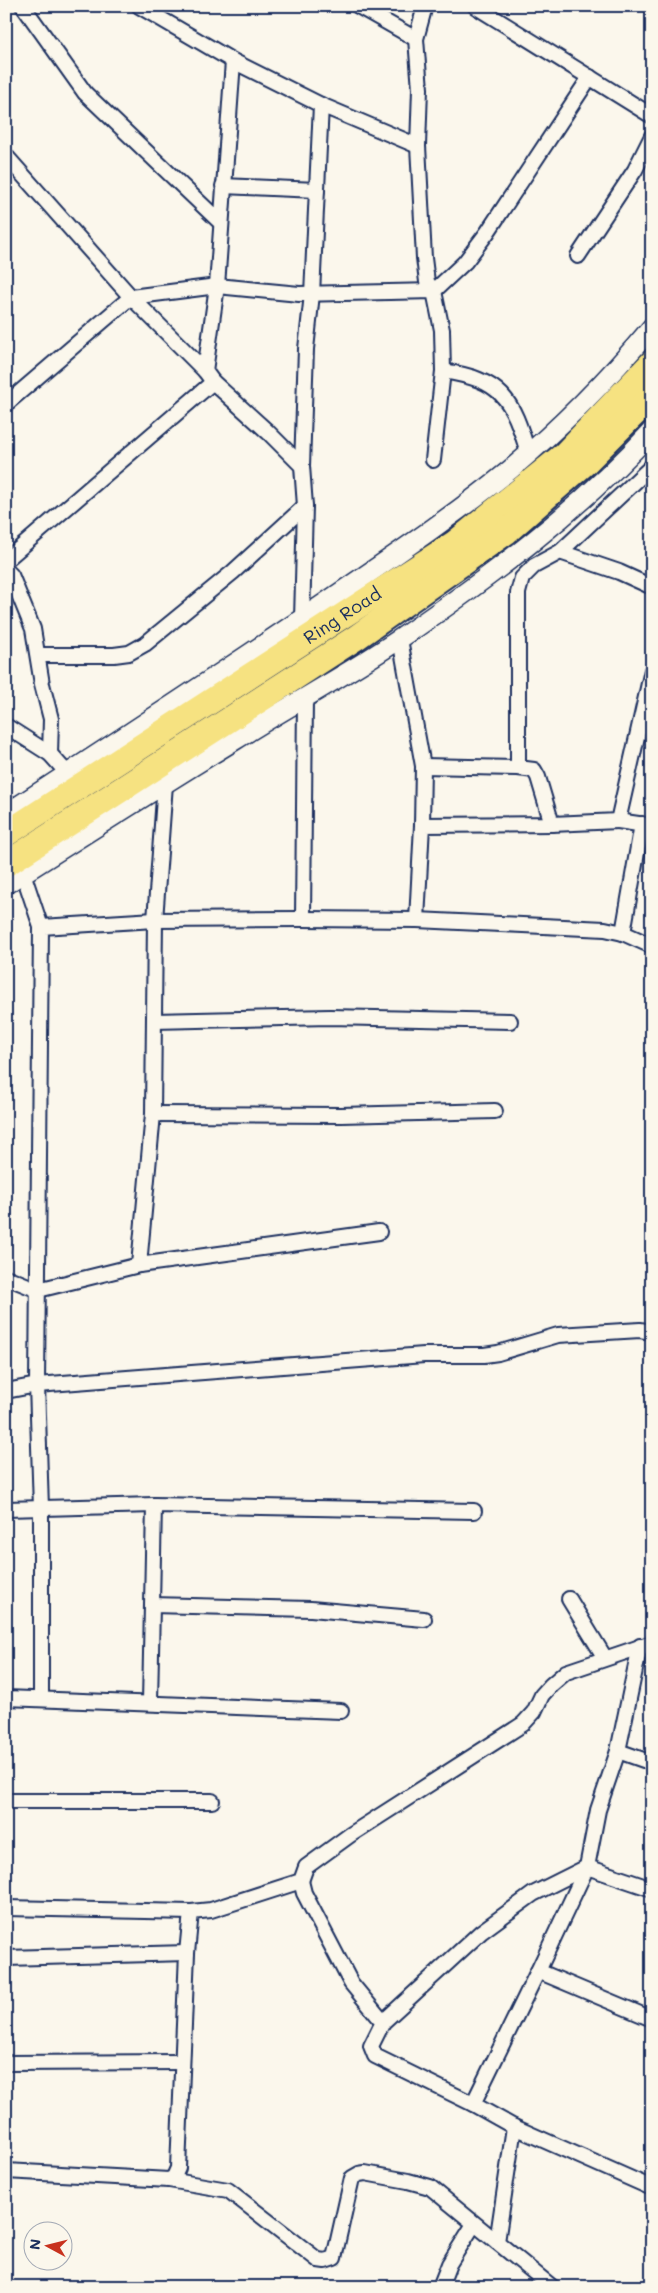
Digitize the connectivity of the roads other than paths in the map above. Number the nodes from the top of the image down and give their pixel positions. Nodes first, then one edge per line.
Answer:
1 (23, 6) edge
2 (139, 6) edge
3 (358, 6) edge
4 (425, 6) edge
5 (475, 6) edge
6 (416, 39) junction
7 (233, 61) junction
8 (590, 77) junction
9 (321, 105) junction
10 (652, 116) edge
11 (652, 136) edge
12 (418, 146) junction
13 (6, 156) edge
14 (223, 186) junction
15 (317, 190) junction
16 (221, 223) junction
17 (578, 256) dead end
18 (217, 286) junction
19 (434, 291) junction
20 (312, 294) junction
21 (132, 297) junction
22 (652, 328) edge
23 (652, 363) edge
24 (443, 371) junction
25 (209, 377) junction
26 (652, 396) edge
27 (6, 404) edge
28 (652, 431) edge
29 (528, 453) junction
30 (433, 460) dead end
31 (302, 466) junction
32 (652, 466) edge
33 (305, 506) junction
34 (560, 552) junction
35 (6, 560) edge
36 (6, 570) edge
37 (652, 587) edge
38 (302, 619) junction
39 (400, 638) junction
40 (38, 655) junction
41 (652, 670) edge
42 (305, 698) junction
43 (6, 726) edge
44 (50, 754) junction
45 (423, 766) junction
46 (518, 768) junction
47 (68, 774) junction
48 (165, 784) junction
49 (6, 814) edge
50 (618, 821) junction
51 (552, 824) junction
52 (422, 825) junction
53 (647, 825) edge
54 (6, 834) edge
55 (15, 869) edge
56 (6, 884) edge
57 (303, 919) junction
58 (155, 920) junction
59 (417, 920) junction
60 (41, 927) junction
61 (623, 933) junction
62 (652, 946) edge
63 (510, 1020) dead end
64 (154, 1021) junction
65 (495, 1110) dead end
66 (154, 1114) junction
67 (379, 1232) dead end
68 (139, 1265) junction
69 (6, 1277) edge
70 (38, 1290) junction
71 (652, 1332) edge
72 (38, 1385) junction
73 (6, 1391) edge
74 (154, 1505) junction
75 (41, 1508) junction
76 (6, 1509) edge
77 (474, 1511) dead end
78 (568, 1600) dead end
79 (152, 1605) junction
80 (424, 1619) dead end
81 (646, 1644) edge
82 (605, 1658) junction
83 (6, 1698) edge
84 (41, 1699) junction
85 (150, 1702) junction
86 (341, 1711) dead end
87 (618, 1751) junction
88 (652, 1763) edge
89 (6, 1801) edge
90 (212, 1801) dead end
91 (587, 1867) junction
92 (301, 1880) junction
93 (652, 1889) edge
94 (6, 1908) edge
95 (191, 1912) junction
96 (187, 1953) junction
97 (6, 1958) edge
98 (538, 1971) junction
99 (652, 2019) edge
100 (383, 2022) junction
101 (182, 2062) junction
102 (6, 2063) edge
103 (474, 2104) junction
104 (514, 2127) junction
105 (6, 2171) edge
106 (169, 2180) junction
107 (652, 2188) edge
108 (474, 2224) junction
109 (497, 2242) junction
110 (440, 2287) edge
111 (552, 2287) edge

1 - 16 street
2 - 7 street
3 - 6 street
4 - 6 street
5 - 8 street
6 - 12 street
7 - 9 street
7 - 14 street
8 - 10 street
8 - 19 street
9 - 12 street
9 - 15 street
11 - 17 street
12 - 19 street
13 - 21 street
14 - 15 street
14 - 16 street
15 - 20 street
16 - 18 street
18 - 20 street
18 - 21 street
18 - 25 street
19 - 20 street
19 - 24 street
20 - 31 street
21 - 25 street
21 - 27 street
22 - 29 street
23 - 54 highway, Ring Road
24 - 29 street
24 - 30 street
25 - 31 street
25 - 35 street
26 - 55 highway, Ring Road
28 - 39 street
29 - 38 street
31 - 33 street
32 - 34 street
33 - 38 street
33 - 40 street
34 - 37 street
34 - 46 street
36 - 40 street
38 - 47 street
39 - 42 street
39 - 45 street
40 - 44 street
41 - 50 street
42 - 48 street
42 - 57 street
43 - 44 street
44 - 47 street
45 - 46 street
45 - 52 street
46 - 51 street
47 - 49 street
48 - 55 street
48 - 58 street
50 - 51 street
50 - 53 street
51 - 52 street
52 - 59 street
53 - 61 street
55 - 56 street
55 - 60 street
57 - 58 street
57 - 59 street
58 - 60 street
58 - 64 street
59 - 61 street
60 - 70 street
61 - 62 street
63 - 64 street
64 - 66 street
65 - 66 street
66 - 68 street
67 - 68 street
68 - 70 street
69 - 70 street
70 - 72 street
71 - 72 street
72 - 73 street
72 - 75 street
74 - 75 street
74 - 77 street
74 - 79 street
75 - 76 street
75 - 84 street
78 - 82 street
79 - 80 street
79 - 85 street
81 - 82 street
81 - 87 street
82 - 92 street
83 - 84 street
84 - 85 street
85 - 86 street
87 - 88 street
87 - 91 street
89 - 90 street
91 - 93 street
91 - 98 street
91 - 100 street
92 - 95 street
92 - 100 street
94 - 95 street
95 - 96 street
96 - 97 street
96 - 101 street
98 - 99 street
98 - 103 street
100 - 103 street
101 - 102 street
101 - 106 street
103 - 104 street
104 - 107 street
104 - 109 street
105 - 106 street
106 - 108 street
108 - 109 street
108 - 110 street
109 - 111 street

